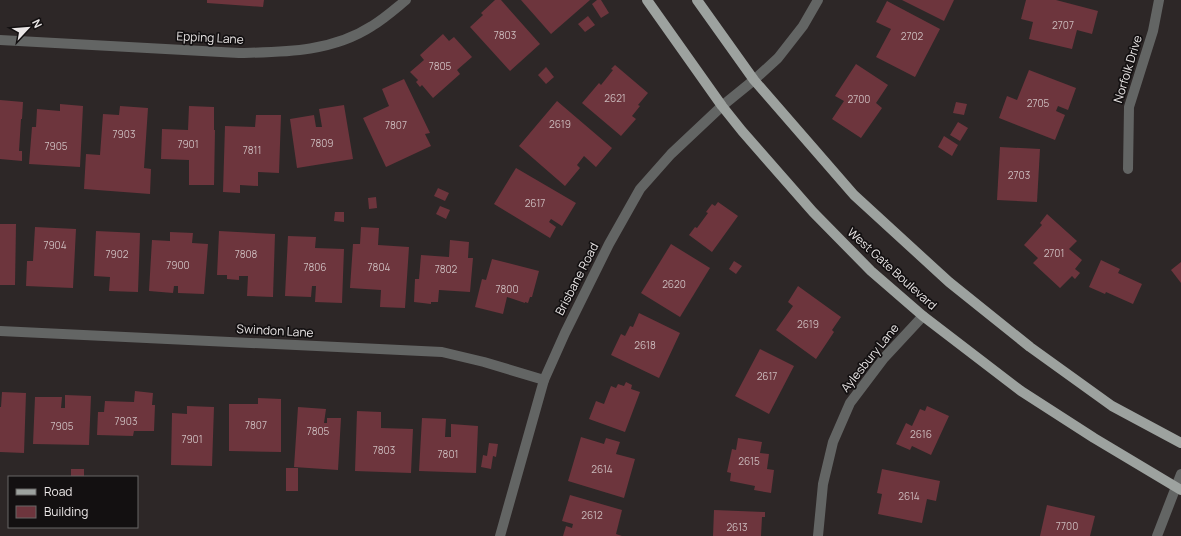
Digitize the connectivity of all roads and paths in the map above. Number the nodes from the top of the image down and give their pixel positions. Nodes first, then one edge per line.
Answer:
1 (406, 0) edge
2 (647, 0) edge
3 (697, 0) edge
4 (818, 0) edge
5 (1159, 0) edge
6 (0, 40) edge
7 (754, 80) junction
8 (722, 106) junction
9 (1128, 169) dead end
10 (923, 316) junction
11 (0, 331) edge
12 (544, 380) junction
13 (1181, 443) edge
14 (1181, 474) edge
15 (1178, 489) edge
16 (500, 536) edge
17 (818, 536) edge
18 (1156, 536) edge

1 - 6 street, Epping Lane
2 - 8 main road, West Gate Boulevard
3 - 7 main road
4 - 7 street, Brisbane Road
5 - 9 street, Norfolk Drive
7 - 8 street, Brisbane Road
7 - 13 main road
8 - 10 main road, West Gate Boulevard
8 - 12 street, Brisbane Road
10 - 15 main road, West Gate Boulevard
10 - 17 street, Aylesbury Lane
11 - 12 street, Swindon Lane
12 - 16 street, Brisbane Road
14 - 15 street
15 - 18 street

